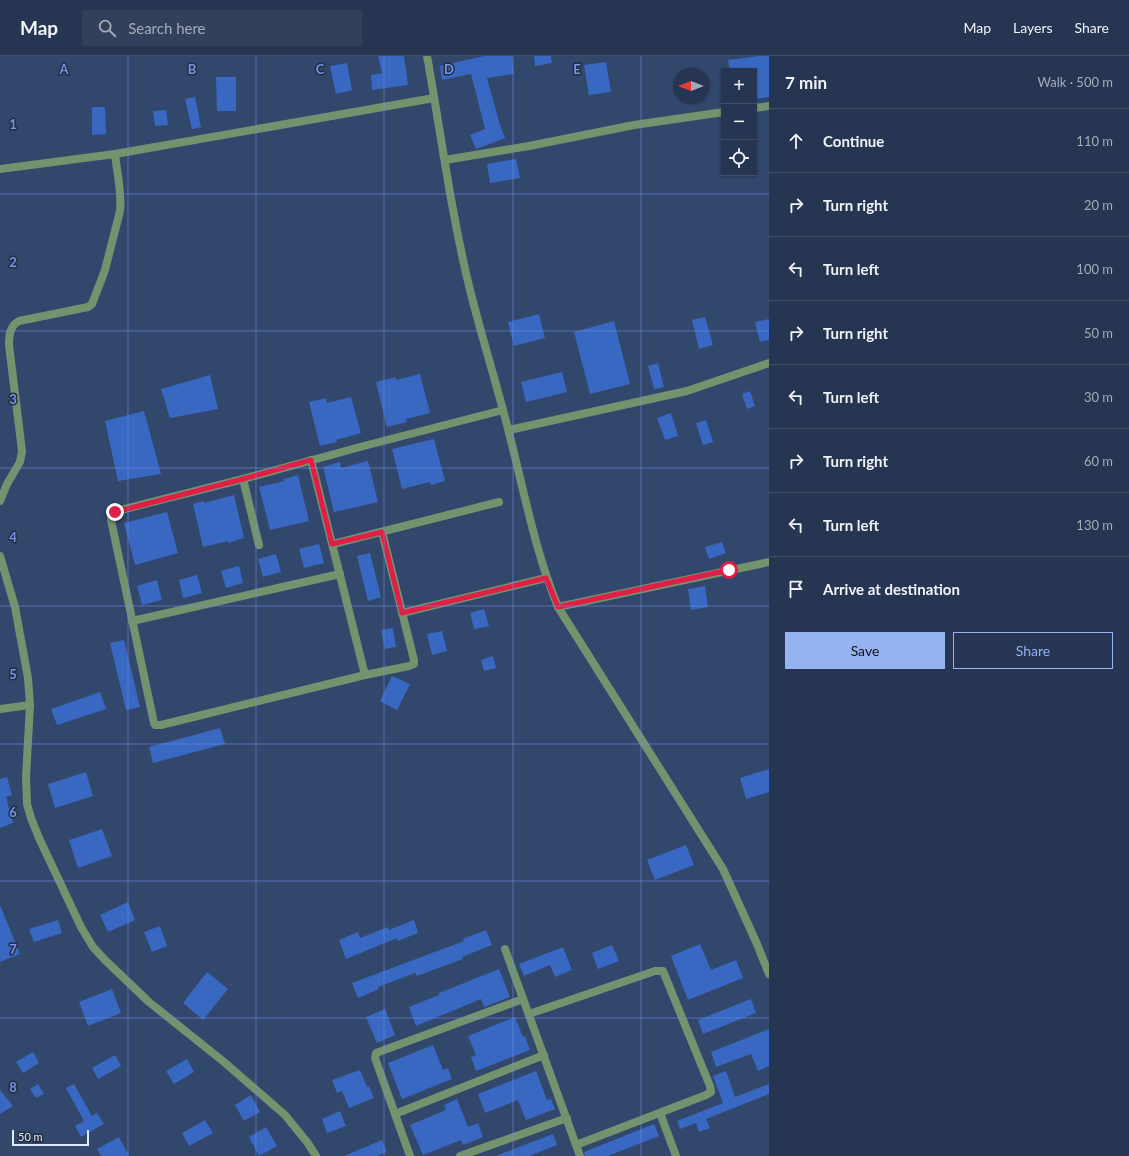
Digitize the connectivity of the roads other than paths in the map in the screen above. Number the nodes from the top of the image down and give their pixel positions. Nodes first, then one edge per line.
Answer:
1 (427, 56) edge
2 (434, 98) junction
3 (769, 106) edge
4 (757, 108) edge
5 (721, 112) edge
6 (115, 154) junction
7 (445, 160) junction
8 (0, 169) edge
9 (769, 363) edge
10 (503, 410) junction
11 (509, 430) junction
12 (311, 460) junction
13 (243, 479) junction
14 (0, 501) edge
15 (499, 502) dead end
16 (382, 532) junction
17 (332, 544) junction
18 (259, 545) dead end
19 (0, 556) edge
20 (769, 562) edge
21 (340, 574) junction
22 (546, 578) junction
23 (558, 607) junction
24 (402, 613) junction
25 (132, 621) junction
26 (365, 675) junction
27 (30, 706) junction
28 (0, 708) edge
29 (505, 949) dead end
30 (769, 974) edge
31 (523, 999) junction
32 (529, 1014) junction
33 (544, 1055) junction
34 (660, 1113) junction
35 (395, 1114) junction
36 (567, 1118) junction
37 (576, 1145) junction
38 (316, 1156) edge
39 (410, 1156) edge
40 (460, 1156) edge
41 (580, 1156) edge
42 (676, 1156) edge

1 - 2 street
2 - 6 street
2 - 7 street
3 - 4 street
5 - 7 street
6 - 8 street
6 - 14 street
7 - 10 street
9 - 11 street
10 - 11 street
10 - 12 street
11 - 22 street
12 - 13 street
12 - 17 street
13 - 18 street
13 - 25 street
15 - 16 street
16 - 17 street
16 - 24 street
17 - 21 street
19 - 27 street
20 - 23 street
21 - 25 street
21 - 26 street
22 - 23 street
22 - 24 street
23 - 30 street
24 - 26 street
25 - 26 street
27 - 28 street
27 - 38 street
29 - 31 street
31 - 32 street
31 - 35 street
32 - 33 street
32 - 34 street
33 - 35 street
33 - 36 street
34 - 37 street
34 - 42 street
35 - 39 street
36 - 37 street
36 - 40 street
37 - 41 street

